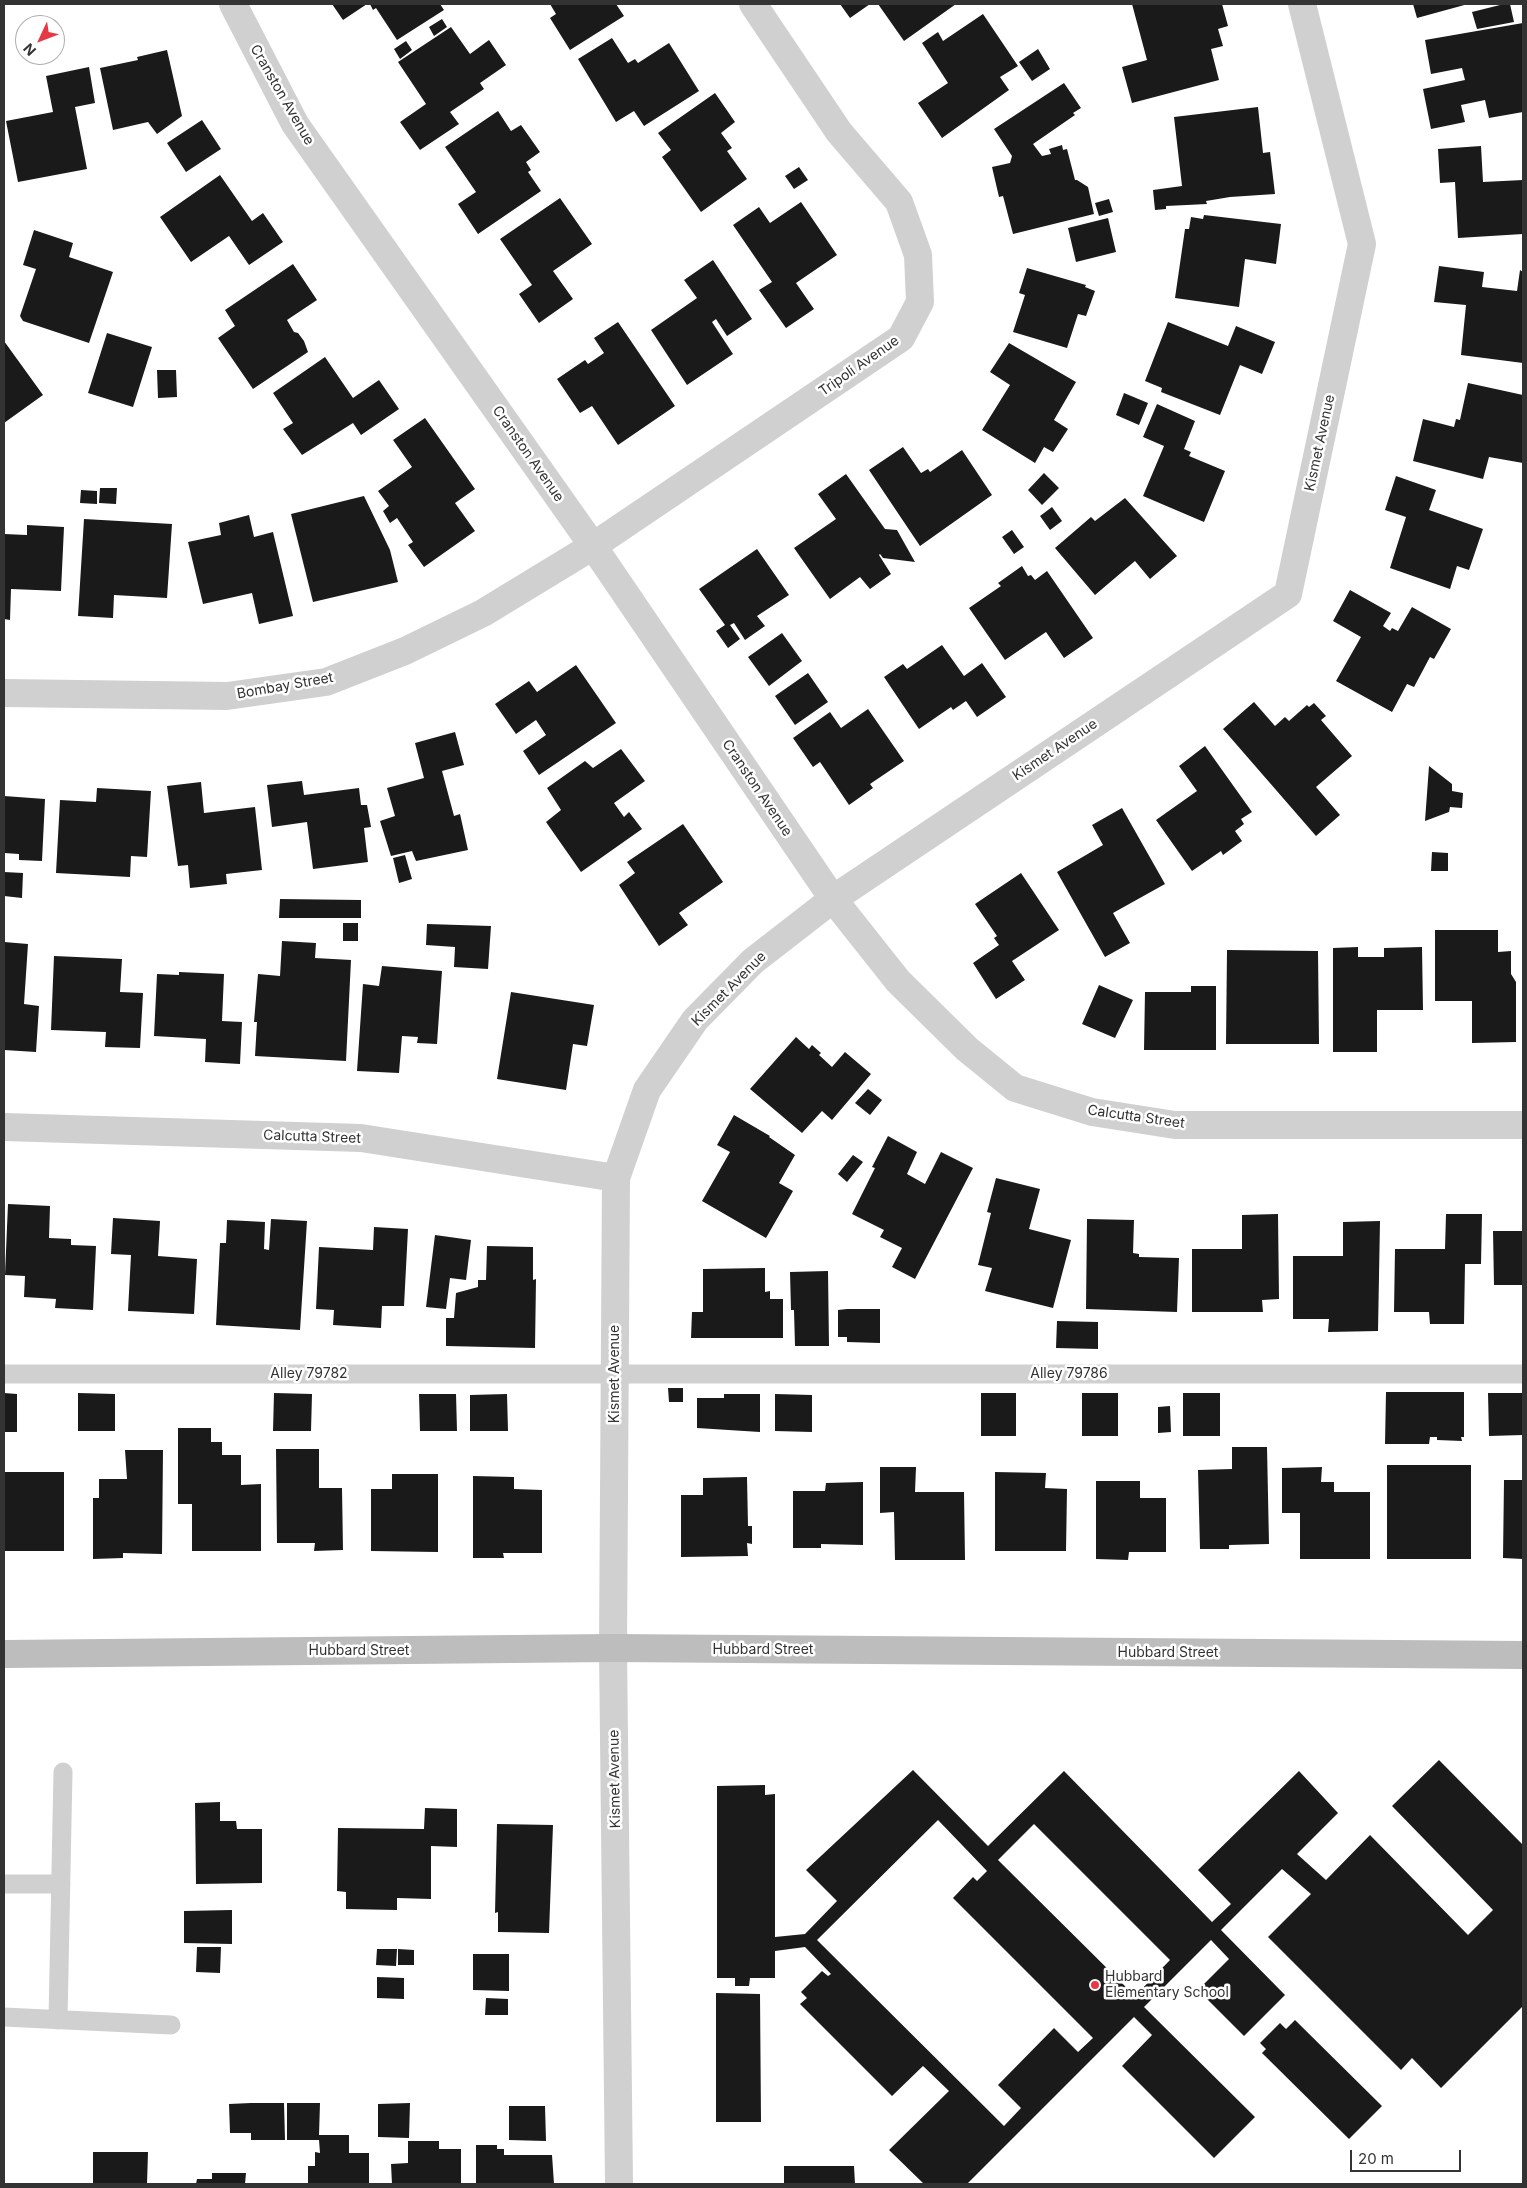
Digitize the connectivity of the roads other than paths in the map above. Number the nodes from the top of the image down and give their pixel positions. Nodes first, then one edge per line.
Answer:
1 (233, 4) edge
2 (753, 4) edge
3 (1302, 4) edge
4 (593, 546) junction
5 (4, 693) edge
6 (833, 899) junction
7 (1523, 1125) edge
8 (4, 1127) edge
9 (616, 1178) junction
10 (615, 1373) junction
11 (4, 1374) edge
12 (1523, 1374) edge
13 (613, 1648) junction
14 (4, 1654) edge
15 (1523, 1655) edge
16 (63, 1772) dead end
17 (4, 1884) edge
18 (61, 1884) junction
19 (4, 2018) edge
20 (58, 2020) junction
21 (171, 2025) dead end
22 (619, 2184) edge

1 - 4 street, Cranston Avenue
2 - 4 street, Tripoli Avenue
3 - 6 street, Kismet Avenue
4 - 5 street, Bombay Street
4 - 6 street, Cranston Avenue
6 - 7 street, Calcutta Street
6 - 9 street, Kismet Avenue
8 - 9 street, Calcutta Street
9 - 10 street, Kismet Avenue
10 - 11 lane, Alley 79782
10 - 12 lane, Alley 79786
10 - 13 street, Kismet Avenue
13 - 14 main road, Hubbard Street
13 - 15 main road, Hubbard Street
13 - 22 street, Kismet Avenue
16 - 18 lane
17 - 18 lane
18 - 20 lane
19 - 20 lane
20 - 21 lane

